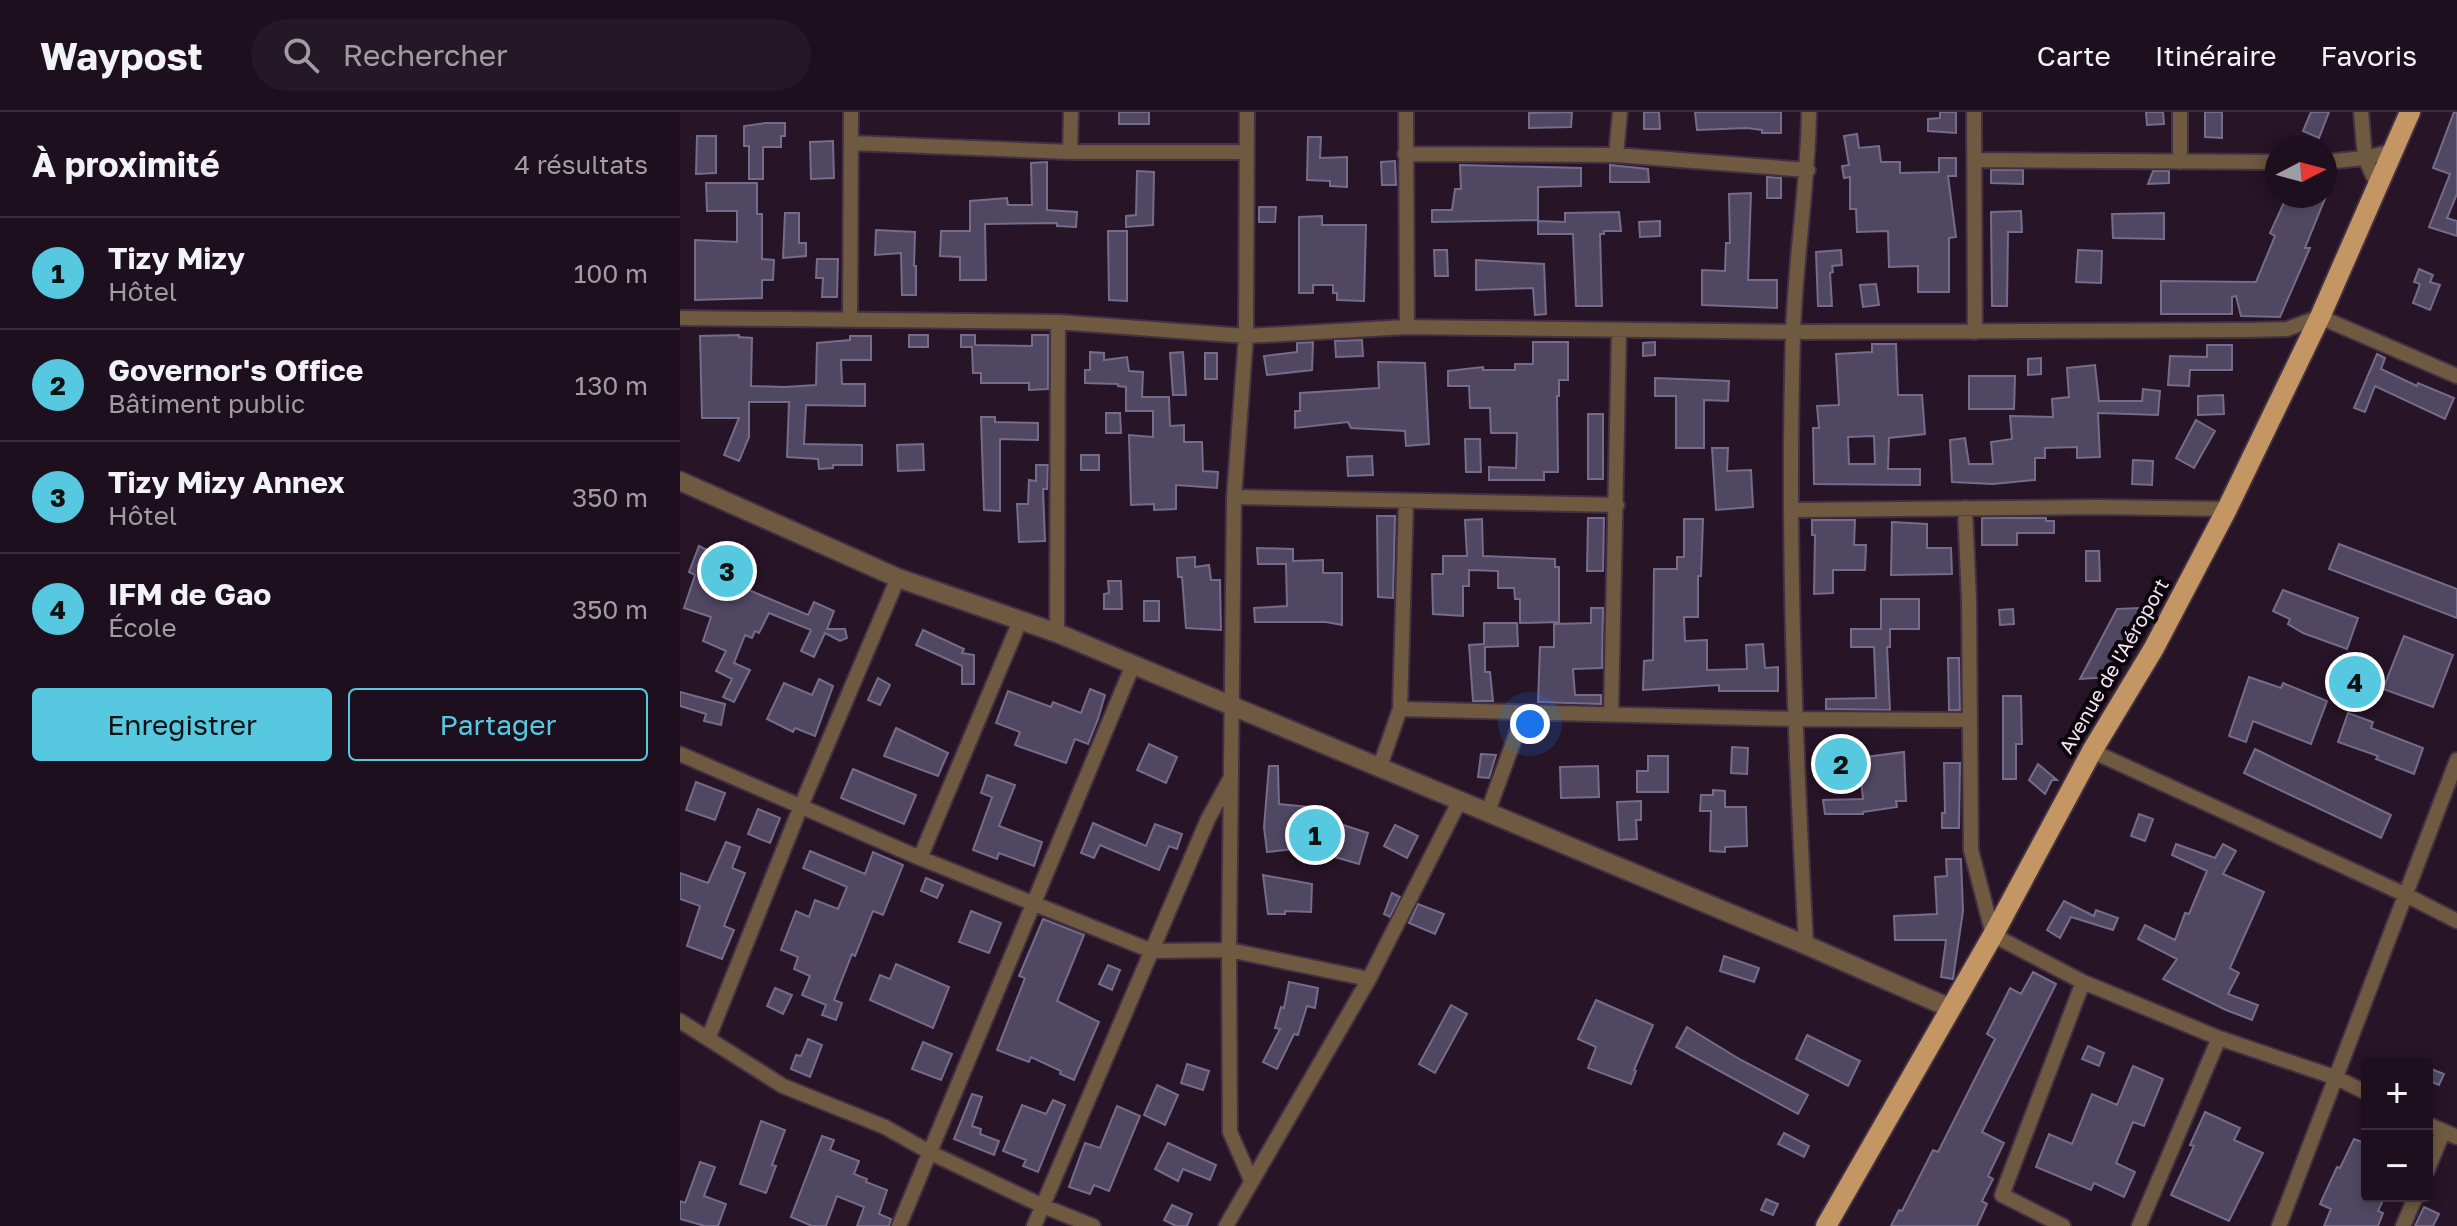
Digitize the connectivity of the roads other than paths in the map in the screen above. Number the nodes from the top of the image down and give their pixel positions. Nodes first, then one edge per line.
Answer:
1 (851, 112) edge
2 (1071, 112) edge
3 (1247, 112) edge
4 (1406, 112) edge
5 (1620, 112) edge
6 (1809, 112) edge
7 (1974, 112) edge
8 (2180, 112) edge
9 (2361, 112) edge
10 (2410, 112) edge
11 (851, 143) junction
12 (2393, 151) junction
13 (1070, 152) junction
14 (1246, 152) junction
15 (1405, 154) junction
16 (1616, 155) junction
17 (2365, 158) junction
18 (1975, 160) junction
19 (2337, 161) edge
20 (2180, 162) junction
21 (2265, 162) edge
22 (1808, 170) junction
23 (2377, 184) junction
24 (2320, 317) junction
25 (680, 318) edge
26 (850, 319) junction
27 (1058, 322) junction
28 (1407, 327) junction
29 (1619, 330) junction
30 (1793, 332) junction
31 (1975, 332) junction
32 (1246, 336) junction
33 (2457, 376) edge
34 (680, 481) edge
35 (1234, 497) junction
36 (1406, 501) junction
37 (1617, 505) junction
38 (1965, 508) junction
39 (2227, 509) junction
40 (1792, 510) junction
41 (898, 578) junction
42 (1020, 621) junction
43 (1057, 633) junction
44 (1133, 665) junction
45 (1231, 706) junction
46 (1400, 709) junction
47 (1524, 713) junction
48 (1611, 714) junction
49 (1794, 719) junction
50 (1968, 720) junction
51 (2092, 751) junction
52 (680, 754) edge
53 (2457, 760) edge
54 (1379, 769) junction
55 (1230, 778) junction
56 (1459, 802) junction
57 (801, 806) junction
58 (1487, 814) junction
59 (920, 858) junction
60 (2404, 894) junction
61 (1034, 905) junction
62 (2457, 921) edge
63 (1993, 935) junction
64 (1806, 945) junction
65 (1229, 950) junction
66 (1152, 951) junction
67 (1369, 979) junction
68 (2083, 982) junction
69 (1950, 1008) junction
70 (680, 1021) edge
71 (2219, 1038) junction
72 (708, 1039) junction
73 (2337, 1078) junction
74 (2361, 1090) edge
75 (2450, 1135) edge
76 (931, 1153) junction
77 (2433, 1162) edge
78 (1251, 1180) junction
79 (2413, 1202) edge
80 (1043, 1206) junction
81 (899, 1226) edge
82 (1034, 1226) edge
83 (1093, 1226) edge
84 (1226, 1226) edge
85 (1826, 1226) edge
86 (2063, 1226) edge
87 (2139, 1226) edge
88 (2279, 1226) edge
89 (2403, 1226) edge

1 - 11 street
2 - 13 street
3 - 14 street
4 - 15 street
5 - 16 street
6 - 22 street
7 - 18 street
8 - 20 street
9 - 17 street
10 - 12 main road, Avenue de l'Aéroport
11 - 13 street
11 - 26 street
12 - 17 street
12 - 23 main road, Avenue de l'Aéroport
13 - 14 street
14 - 32 street
15 - 16 street
15 - 28 street
16 - 22 street
17 - 19 street
17 - 23 street
18 - 20 street
18 - 31 street
20 - 21 street
22 - 30 street
23 - 24 main road, Avenue de l'Aéroport
24 - 31 street
24 - 33 street
24 - 39 main road, Avenue de l'Aéroport
25 - 26 street
26 - 27 street
27 - 32 street
27 - 43 street
28 - 29 street
28 - 32 street
29 - 30 street
29 - 37 street
30 - 31 street
30 - 40 street
32 - 35 street
34 - 41 street
35 - 36 street
35 - 45 street
36 - 37 street
36 - 46 street
37 - 48 street
38 - 39 street
38 - 40 street
38 - 50 street
39 - 51 main road, Avenue de l'Aéroport
40 - 49 street
41 - 42 street
41 - 57 street
42 - 43 street
42 - 59 street
43 - 44 street
44 - 45 street
44 - 61 street
45 - 54 street
45 - 55 street
46 - 47 street
46 - 54 street
47 - 48 street
47 - 58 street
48 - 49 street
49 - 50 street
49 - 64 street
50 - 63 street
51 - 60 street
51 - 63 main road, Avenue de l'Aéroport
52 - 57 street
53 - 60 street
54 - 56 street
55 - 65 street
55 - 66 street
56 - 58 street
56 - 67 street
57 - 59 street
57 - 72 street
58 - 64 street
59 - 61 street
60 - 62 street
60 - 73 street
61 - 66 street
61 - 76 street
63 - 68 street
63 - 69 main road, Avenue de l'Aéroport
64 - 69 street
65 - 66 street
65 - 67 street
65 - 78 street
66 - 80 street
67 - 78 street
68 - 71 street
68 - 86 street
69 - 85 main road, Avenue de l'Aéroport
70 - 72 street
71 - 73 street
71 - 87 street
72 - 76 street
73 - 74 street
73 - 88 street
75 - 77 street
76 - 80 street
76 - 81 street
78 - 84 street
79 - 89 street
80 - 82 street
80 - 83 street

